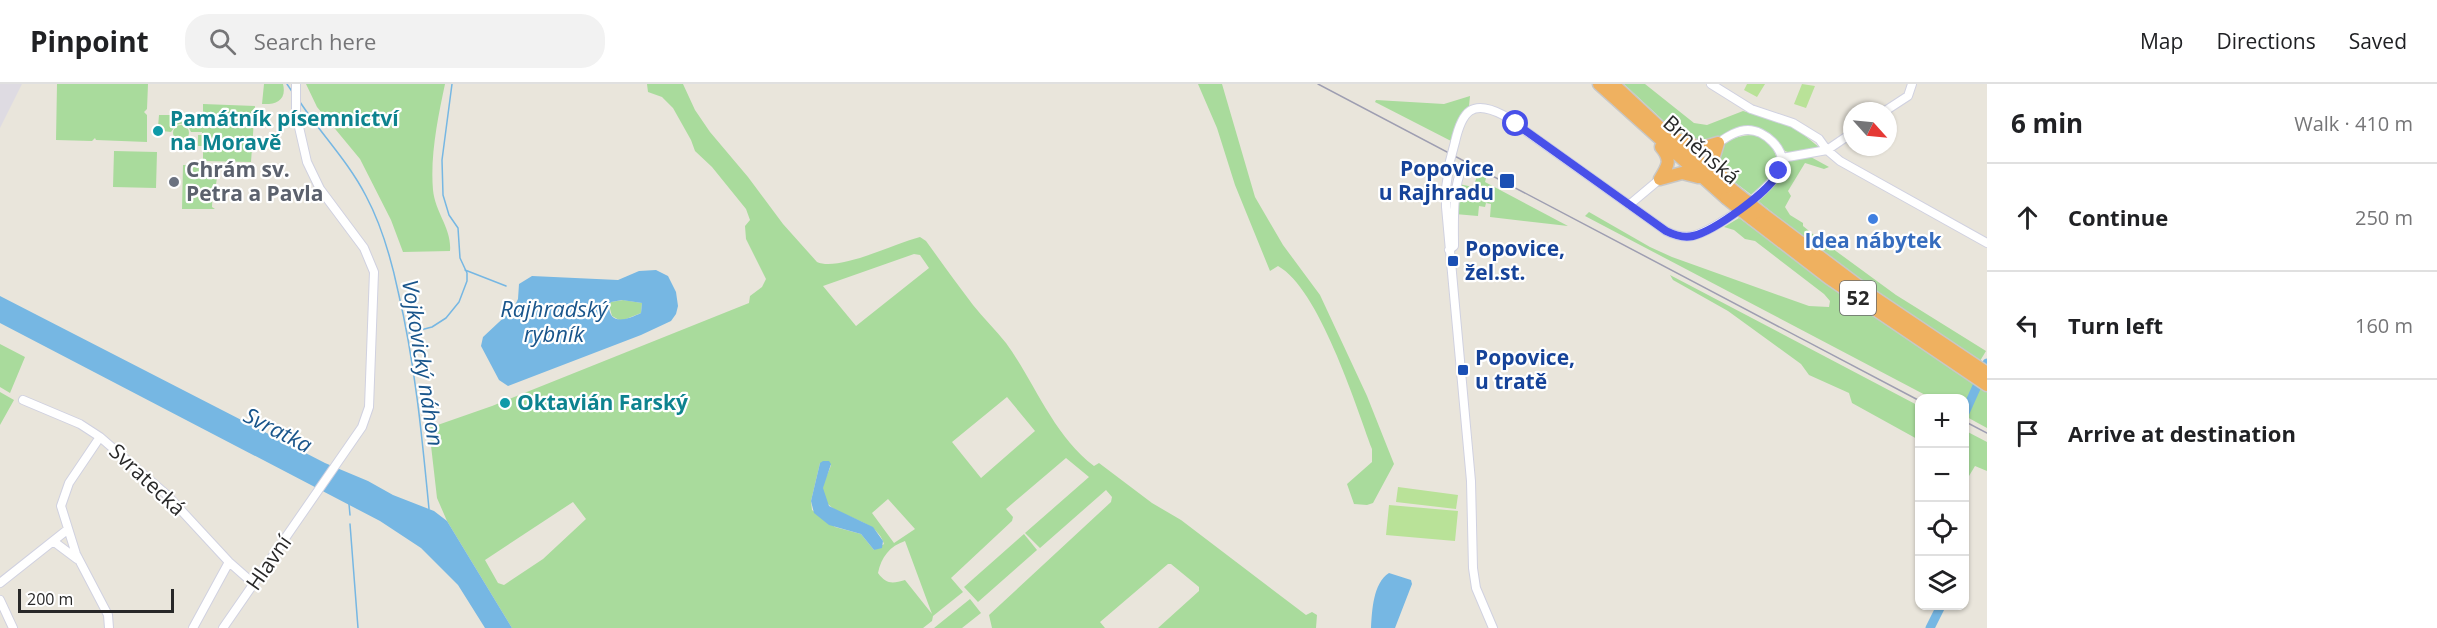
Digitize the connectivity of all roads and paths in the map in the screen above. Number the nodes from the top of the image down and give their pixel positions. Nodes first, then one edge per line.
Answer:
1 (296, 84) edge
2 (1599, 84) edge
3 (1613, 84) edge
4 (1711, 84) edge
5 (1912, 84) edge
6 (1897, 103) edge
7 (1659, 127) junction
8 (1645, 128) junction
9 (1843, 139) edge
10 (1718, 143) junction
11 (1827, 150) junction
12 (1782, 158) junction
13 (1463, 167) dead end
14 (1660, 179) junction
15 (1705, 180) junction
16 (1731, 196) junction
17 (1629, 205) junction
18 (1987, 243) edge
19 (1449, 250) junction
20 (1971, 368) junction
21 (1987, 373) edge
22 (1987, 385) edge
23 (22, 400) dead end
24 (100, 437) junction
25 (67, 530) junction
26 (53, 541) junction
27 (79, 559) junction
28 (229, 562) junction
29 (0, 583) edge
30 (254, 584) junction
31 (0, 600) edge
32 (13, 628) edge
33 (109, 628) edge
34 (193, 628) edge
35 (223, 628) edge
36 (1493, 628) edge

1 - 30 street, Hlavní
2 - 8 highway, Brněnská / 52
3 - 7 highway, Brněnská / 52
4 - 11 street
5 - 6 street
7 - 10 highway
7 - 16 highway, Brněnská / 52
8 - 14 highway
8 - 15 highway, Brněnská / 52
9 - 11 street
10 - 12 street
10 - 16 highway
11 - 12 street
11 - 18 street
12 - 17 street
13 - 19 street
14 - 15 highway
14 - 17 street
15 - 16 highway, Brněnská / 52
16 - 20 highway, Brněnská / 52, bridge
17 - 19 street, bridge
19 - 36 street
20 - 21 highway, Brněnská / 52
20 - 22 highway, Brněnská / 52
23 - 24 street, Svratecká
24 - 25 street
24 - 28 street, Svratecká
25 - 26 street
25 - 27 street
26 - 27 street
26 - 29 street
27 - 33 street
28 - 30 street, Svratecká
28 - 34 street
30 - 35 street, Hlavní
31 - 32 street

